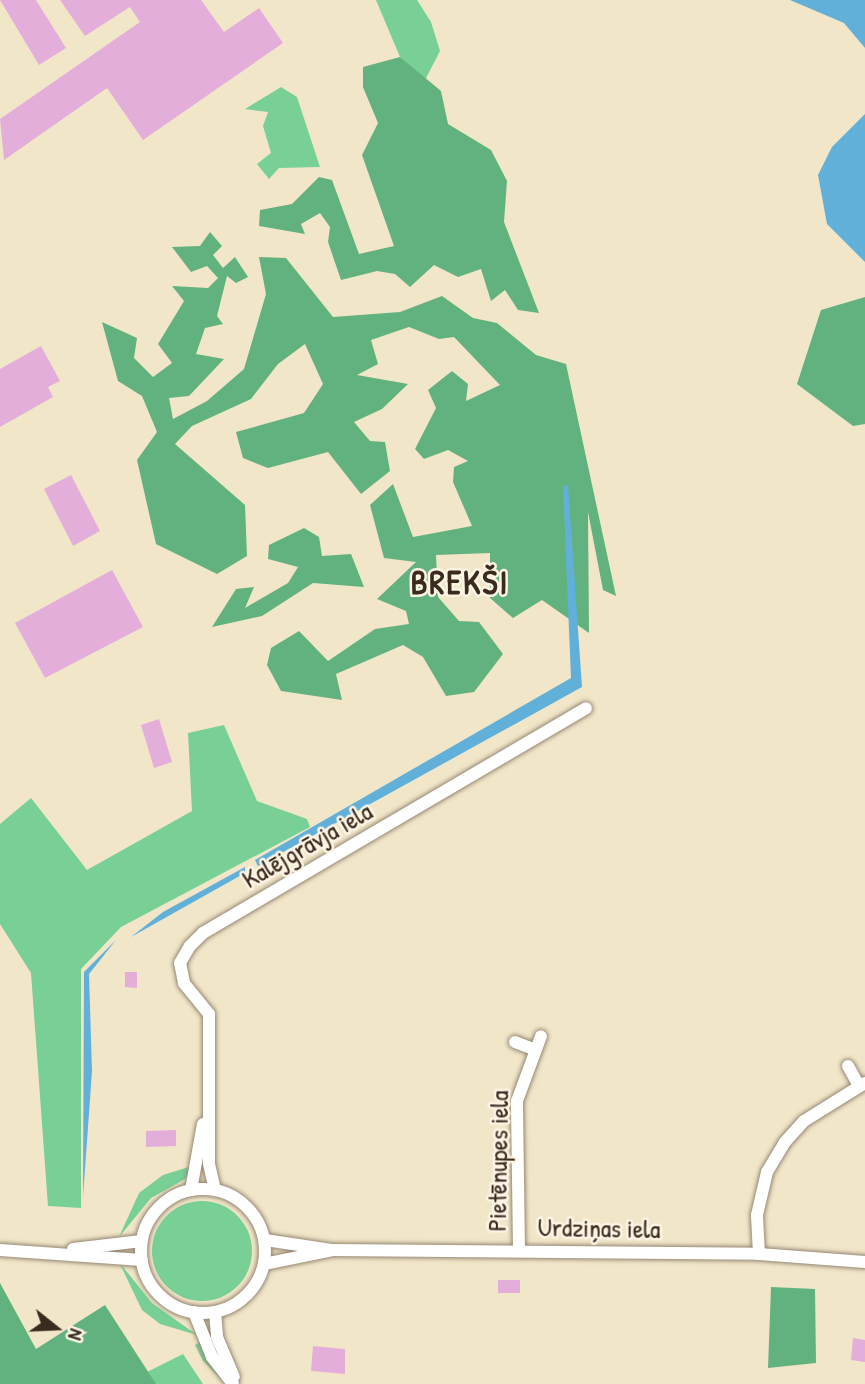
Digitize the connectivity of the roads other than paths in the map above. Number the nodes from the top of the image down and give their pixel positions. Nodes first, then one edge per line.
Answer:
1 (586, 708) dead end
2 (541, 1036) dead end
3 (515, 1042) dead end
4 (531, 1048) junction
5 (848, 1066) dead end
6 (862, 1084) edge
7 (208, 1093) junction
8 (191, 1190) junction
9 (215, 1190) junction
10 (265, 1240) junction
11 (142, 1241) junction
12 (0, 1250) edge
13 (68, 1250) junction
14 (333, 1250) junction
15 (519, 1250) junction
16 (759, 1254) junction
17 (142, 1260) junction
18 (865, 1262) edge
19 (264, 1264) junction
20 (194, 1312) junction
21 (215, 1312) junction
22 (235, 1384) edge

1 - 7 street, Kalējgrāvja iela
2 - 4 street, Pietēnupes iela
3 - 4 street
4 - 15 street, Pietēnupes iela
5 - 6 street
6 - 16 street
7 - 8 street, Kalējgrāvja iela
7 - 9 street, Kalējgrāvja iela
8 - 9 street
8 - 11 street
9 - 10 street
10 - 14 street, Urdziņas iela
10 - 19 street
11 - 13 street
11 - 17 street
12 - 13 street
13 - 17 street
14 - 15 street, Urdziņas iela
14 - 19 street, Urdziņas iela
15 - 16 street, Urdziņas iela
16 - 18 street, Urdziņas iela
17 - 20 street
19 - 21 street
20 - 21 street
20 - 22 street
21 - 22 street

